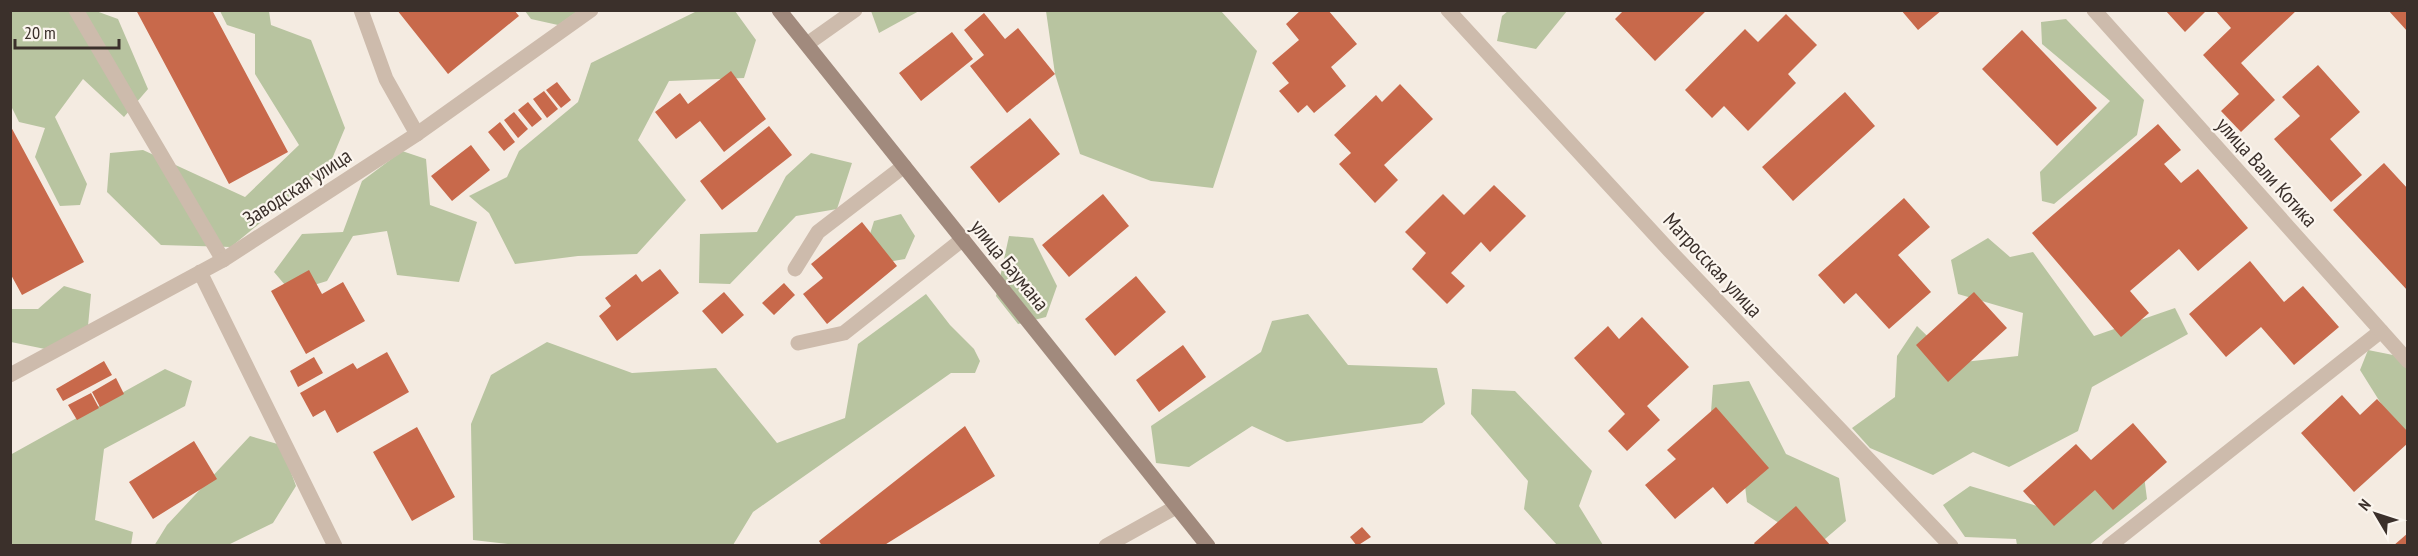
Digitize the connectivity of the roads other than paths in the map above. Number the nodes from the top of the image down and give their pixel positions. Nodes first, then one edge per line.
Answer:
1 (76, 10) edge
2 (361, 10) edge
3 (591, 10) edge
4 (779, 10) edge
5 (855, 10) edge
6 (1448, 10) edge
7 (2094, 10) edge
8 (807, 44) junction
9 (417, 134) junction
10 (904, 166) junction
11 (963, 239) junction
12 (223, 260) junction
13 (795, 269) dead end
14 (200, 272) junction
15 (2381, 331) junction
16 (798, 343) dead end
17 (2408, 361) edge
18 (10, 375) edge
19 (1176, 507) junction
20 (334, 546) edge
21 (1106, 546) edge
22 (1208, 546) edge
23 (1951, 546) edge
24 (2109, 546) edge

1 - 12 street
2 - 9 street
3 - 9 street, Заводская улица
4 - 8 street, улица Баумана
5 - 8 street
6 - 23 street, Матросская улица
7 - 15 street, улица Вали Котика
8 - 10 street, улица Баумана
9 - 12 street, Заводская улица
10 - 11 street, улица Баумана
10 - 13 street
11 - 16 street
11 - 19 street, улица Баумана
12 - 14 street, Заводская улица
14 - 18 street, Заводская улица
14 - 20 street
15 - 17 street, улица Вали Котика
15 - 24 street
19 - 21 street
19 - 22 street, улица Баумана

